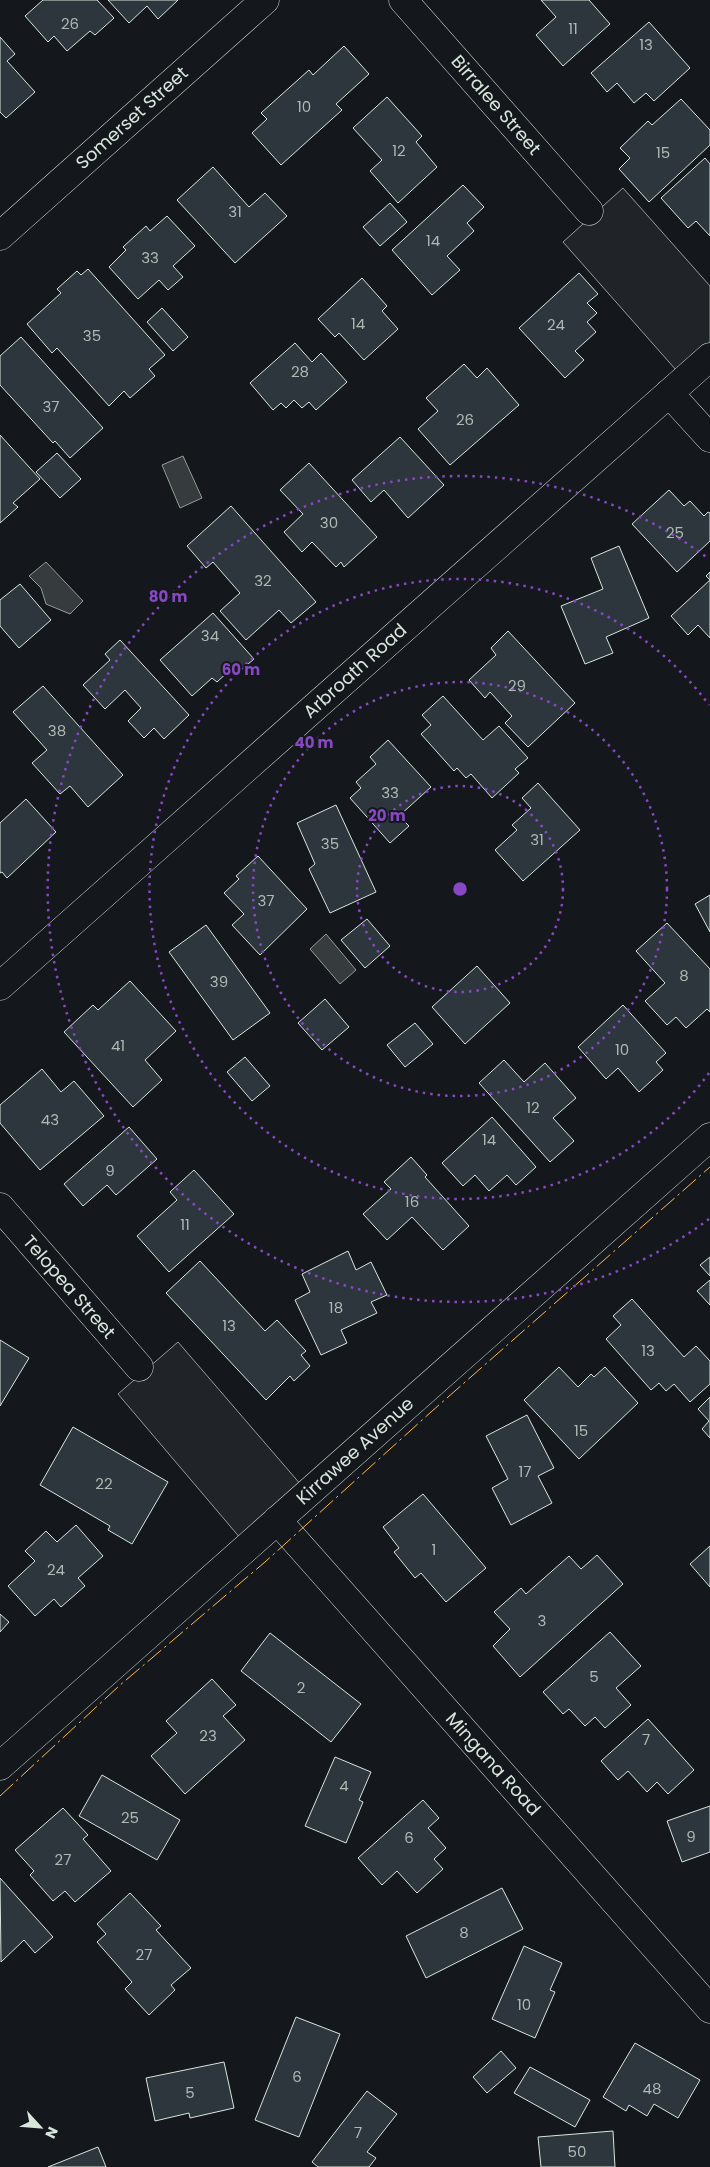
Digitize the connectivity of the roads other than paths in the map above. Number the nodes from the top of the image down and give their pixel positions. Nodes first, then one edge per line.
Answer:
1 (265, 0) edge
2 (403, 0) edge
3 (589, 211) dead end
4 (0, 236) edge
5 (710, 356) edge
6 (669, 393) junction
7 (710, 438) edge
8 (0, 986) edge
9 (710, 1137) edge
10 (0, 1207) edge
11 (139, 1367) dead end
12 (277, 1520) junction
13 (0, 1766) edge
14 (710, 2008) edge

1 - 4 street, Somerset Street
2 - 3 street, Birralee Street
5 - 6 street, Arbroath Road
6 - 7 street
6 - 8 street, Arbroath Road
9 - 12 street, Kirrawee Avenue
10 - 11 street, Telopea Street
12 - 13 street, Kirrawee Avenue
12 - 14 street, Mingana Road

